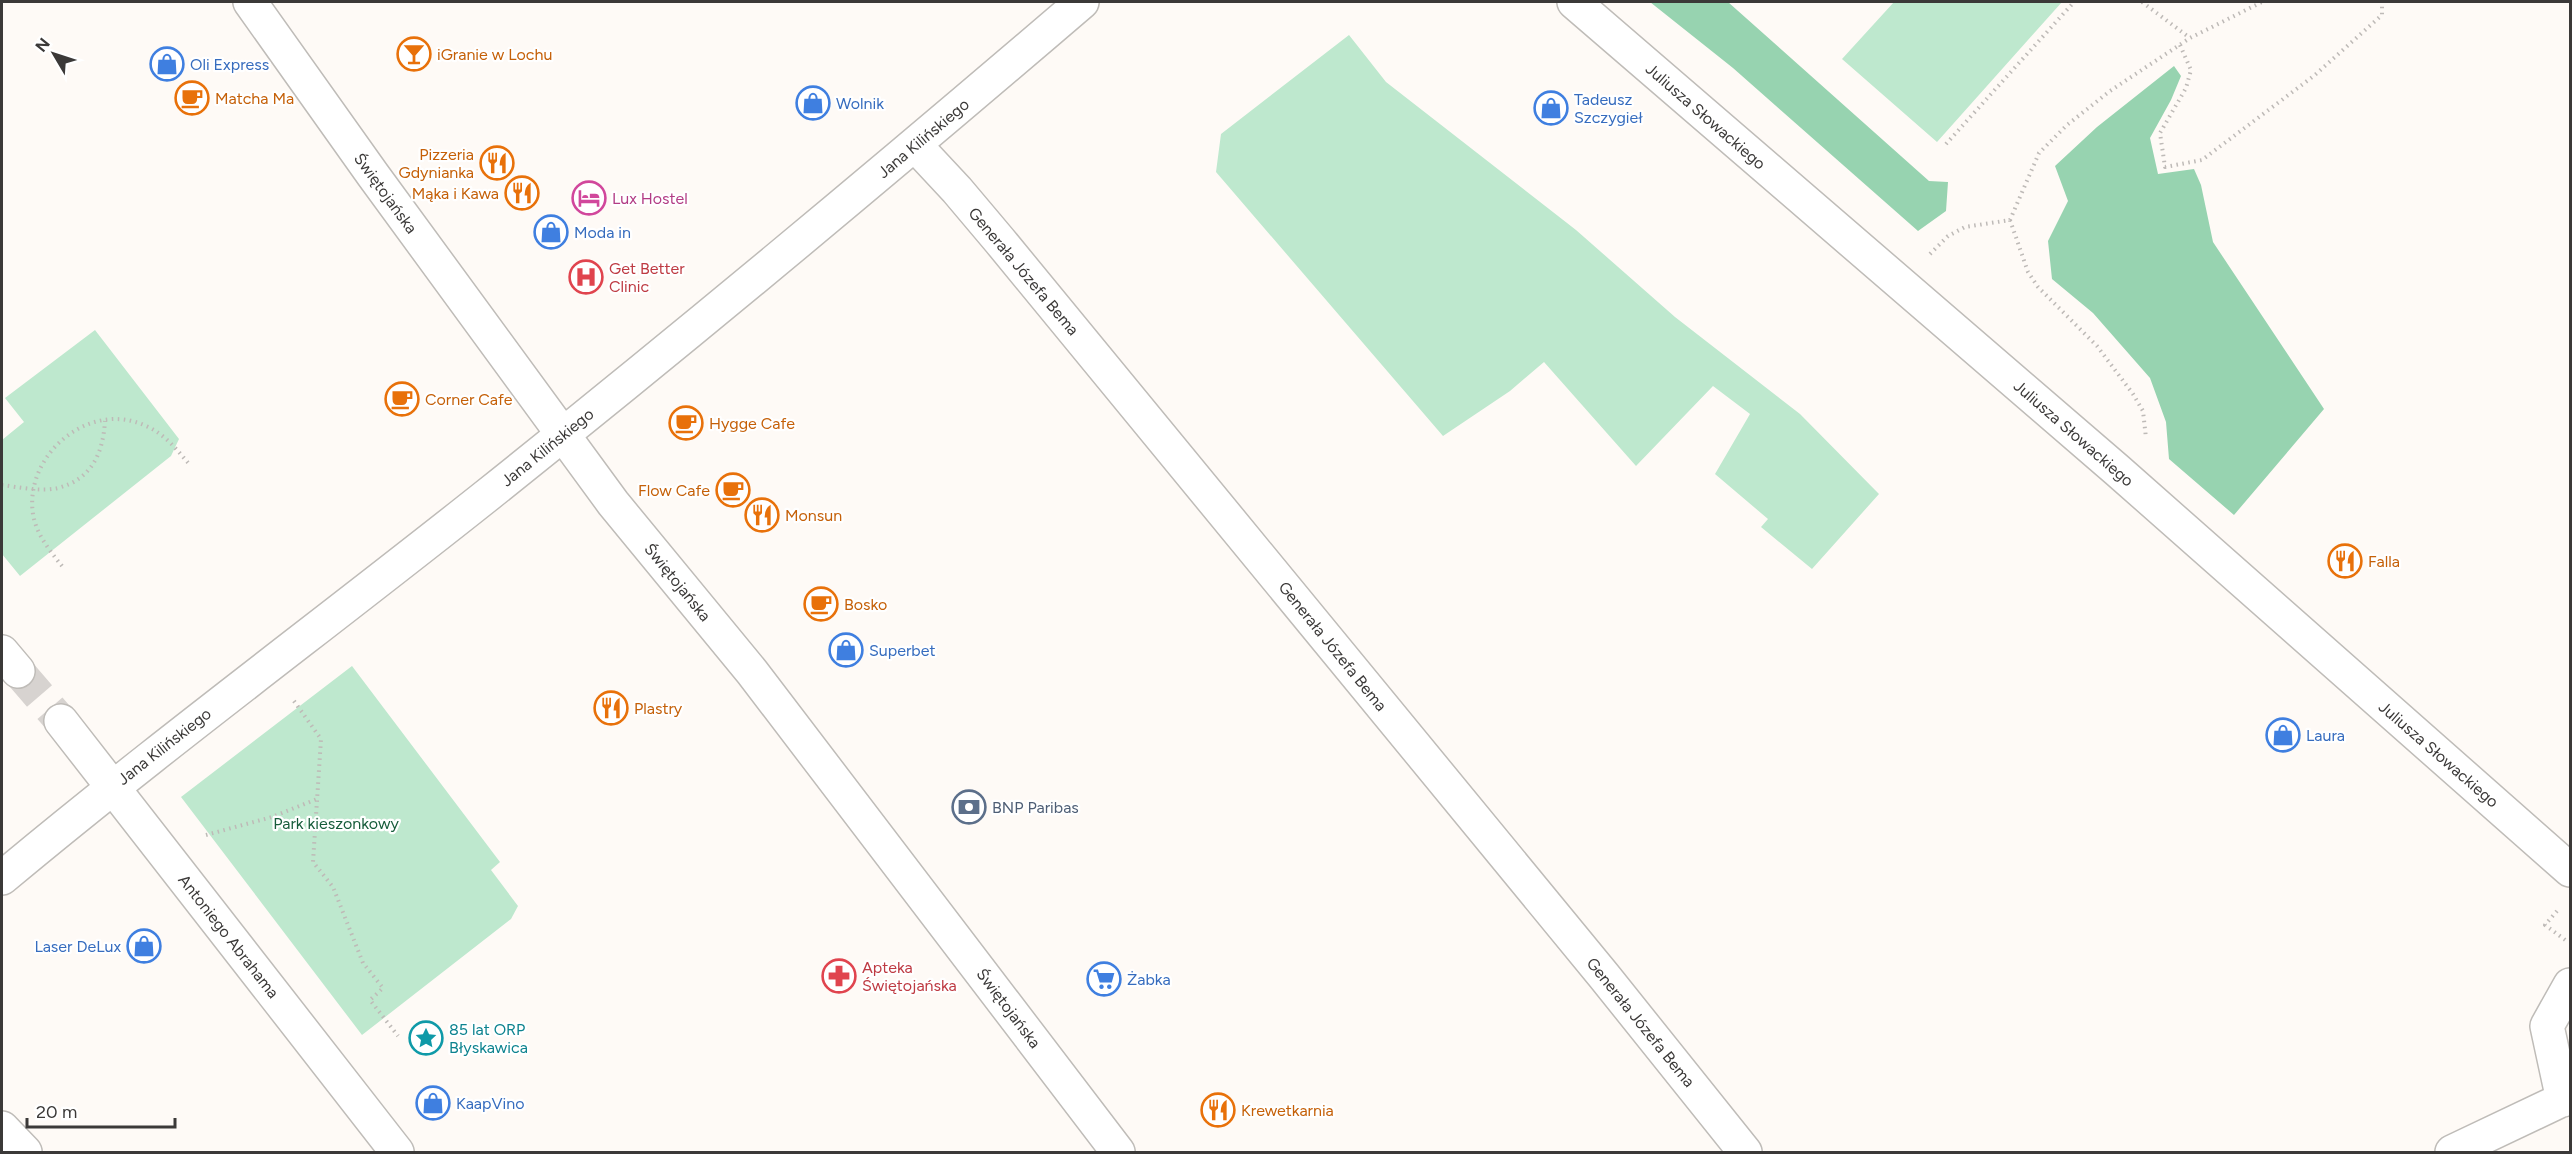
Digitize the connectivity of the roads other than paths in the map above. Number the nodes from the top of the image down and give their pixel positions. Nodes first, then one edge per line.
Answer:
1 (250, 2) edge
2 (1082, 2) edge
3 (1574, 2) edge
4 (915, 145) junction
5 (563, 434) junction
6 (61, 720) tunnel mouth
7 (112, 786) junction
8 (2571, 870) edge
9 (2, 878) edge
10 (2571, 986) edge
11 (2567, 1098) edge
12 (2, 1128) edge
13 (25, 1152) edge
14 (397, 1152) edge
15 (1118, 1152) edge
16 (1745, 1152) edge
17 (2452, 1152) edge

1 - 5 street, Świętojańska
2 - 4 street, Jana Kilińskiego
3 - 8 street, Juliusza Słowackiego
4 - 5 street, Jana Kilińskiego
4 - 16 street, Generała Józefa Bema
5 - 7 street, Jana Kilińskiego
5 - 15 street, Świętojańska
6 - 7 street, Antoniego Abrahama
7 - 9 street, Jana Kilińskiego
7 - 14 street, Antoniego Abrahama
10 - 11 street
11 - 17 street
12 - 13 street

